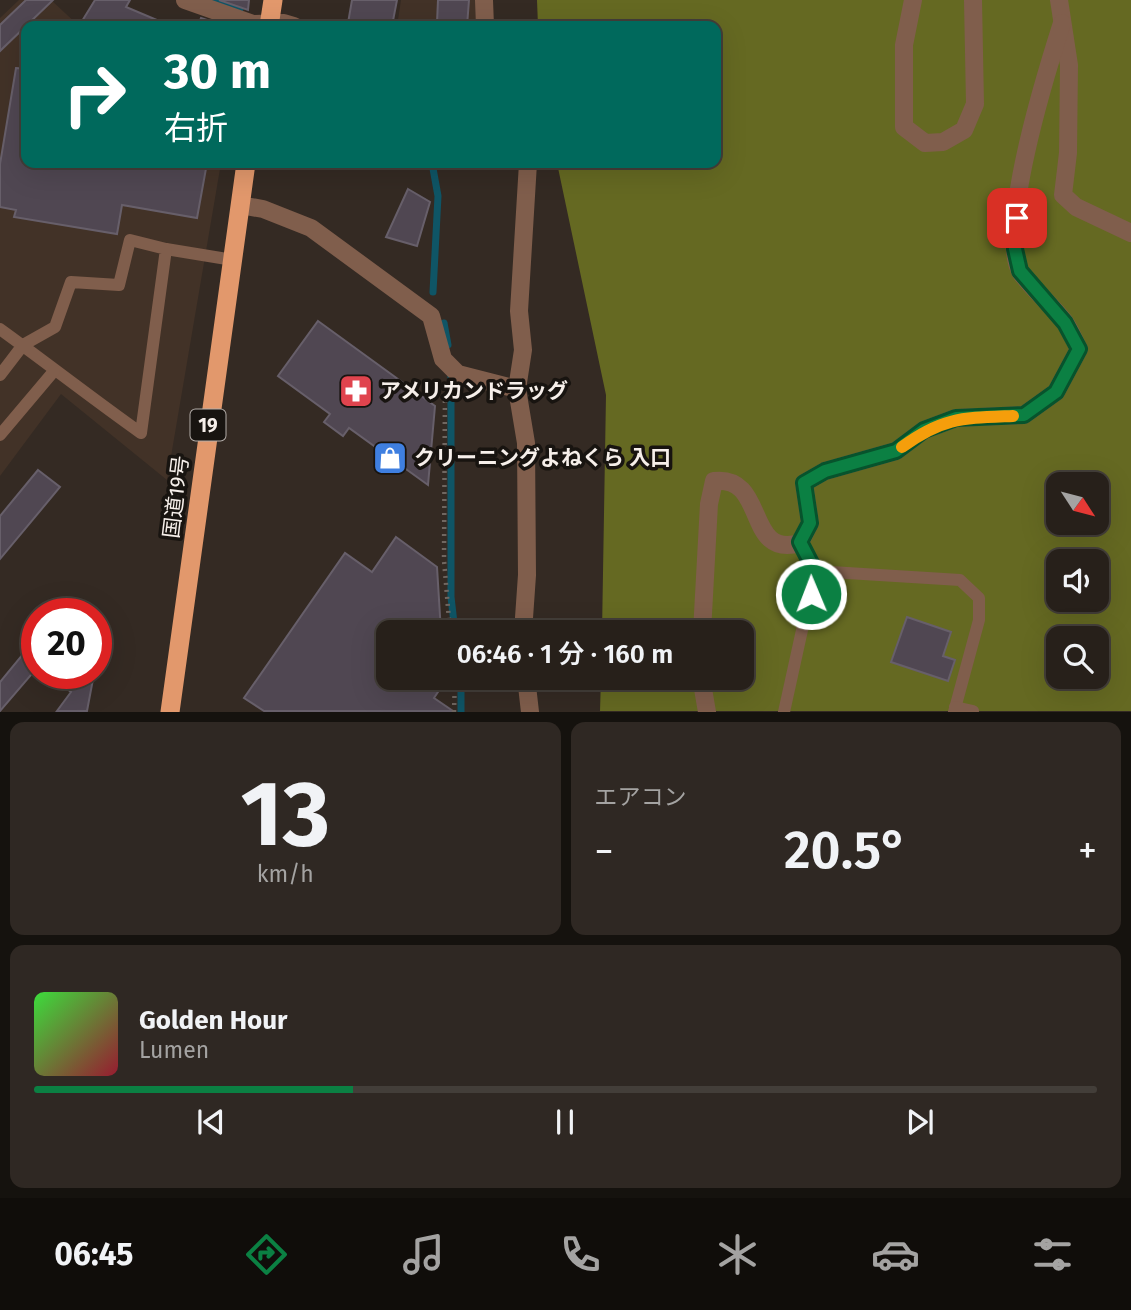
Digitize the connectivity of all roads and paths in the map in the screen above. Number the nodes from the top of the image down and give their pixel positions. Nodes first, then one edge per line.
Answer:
1 (185, 0) edge
2 (273, 0) edge
3 (484, 0) edge
4 (913, 0) edge
5 (973, 0) edge
6 (1059, 0) edge
7 (244, 21) edge
8 (270, 21) edge
9 (485, 21) edge
10 (1062, 23) junction
11 (245, 168) edge
12 (528, 168) edge
13 (240, 205) junction
14 (1131, 233) edge
15 (166, 249) junction
16 (233, 261) junction
17 (0, 329) edge
18 (23, 345) junction
19 (443, 359) junction
20 (54, 372) junction
21 (0, 375) edge
22 (517, 389) junction
23 (0, 435) edge
24 (800, 542) junction
25 (815, 571) junction
26 (449, 620) edge
27 (524, 620) edge
28 (703, 620) edge
29 (455, 690) edge
30 (527, 690) edge
31 (703, 690) edge
32 (954, 709) edge
33 (973, 711) edge
34 (170, 712) edge
35 (454, 712) edge
36 (530, 712) edge
37 (707, 712) edge
38 (784, 712) edge

1 - 7 street
2 - 8 highway
3 - 9 street
4 - 5 street
6 - 10 street
10 - 14 street
10 - 24 street
11 - 13 highway, 国道19号 / 19
12 - 22 street
13 - 16 highway, 国道19号 / 19
13 - 19 street
15 - 16 lane
15 - 18 lane
15 - 20 lane
16 - 34 highway, 国道19号 / 19
17 - 18 lane
18 - 20 lane
18 - 21 lane
19 - 22 street
19 - 26 path
20 - 23 lane
22 - 27 street
24 - 25 lane
24 - 28 street
25 - 32 lane
25 - 38 lane
29 - 35 path
30 - 36 street
31 - 37 street
32 - 33 lane

